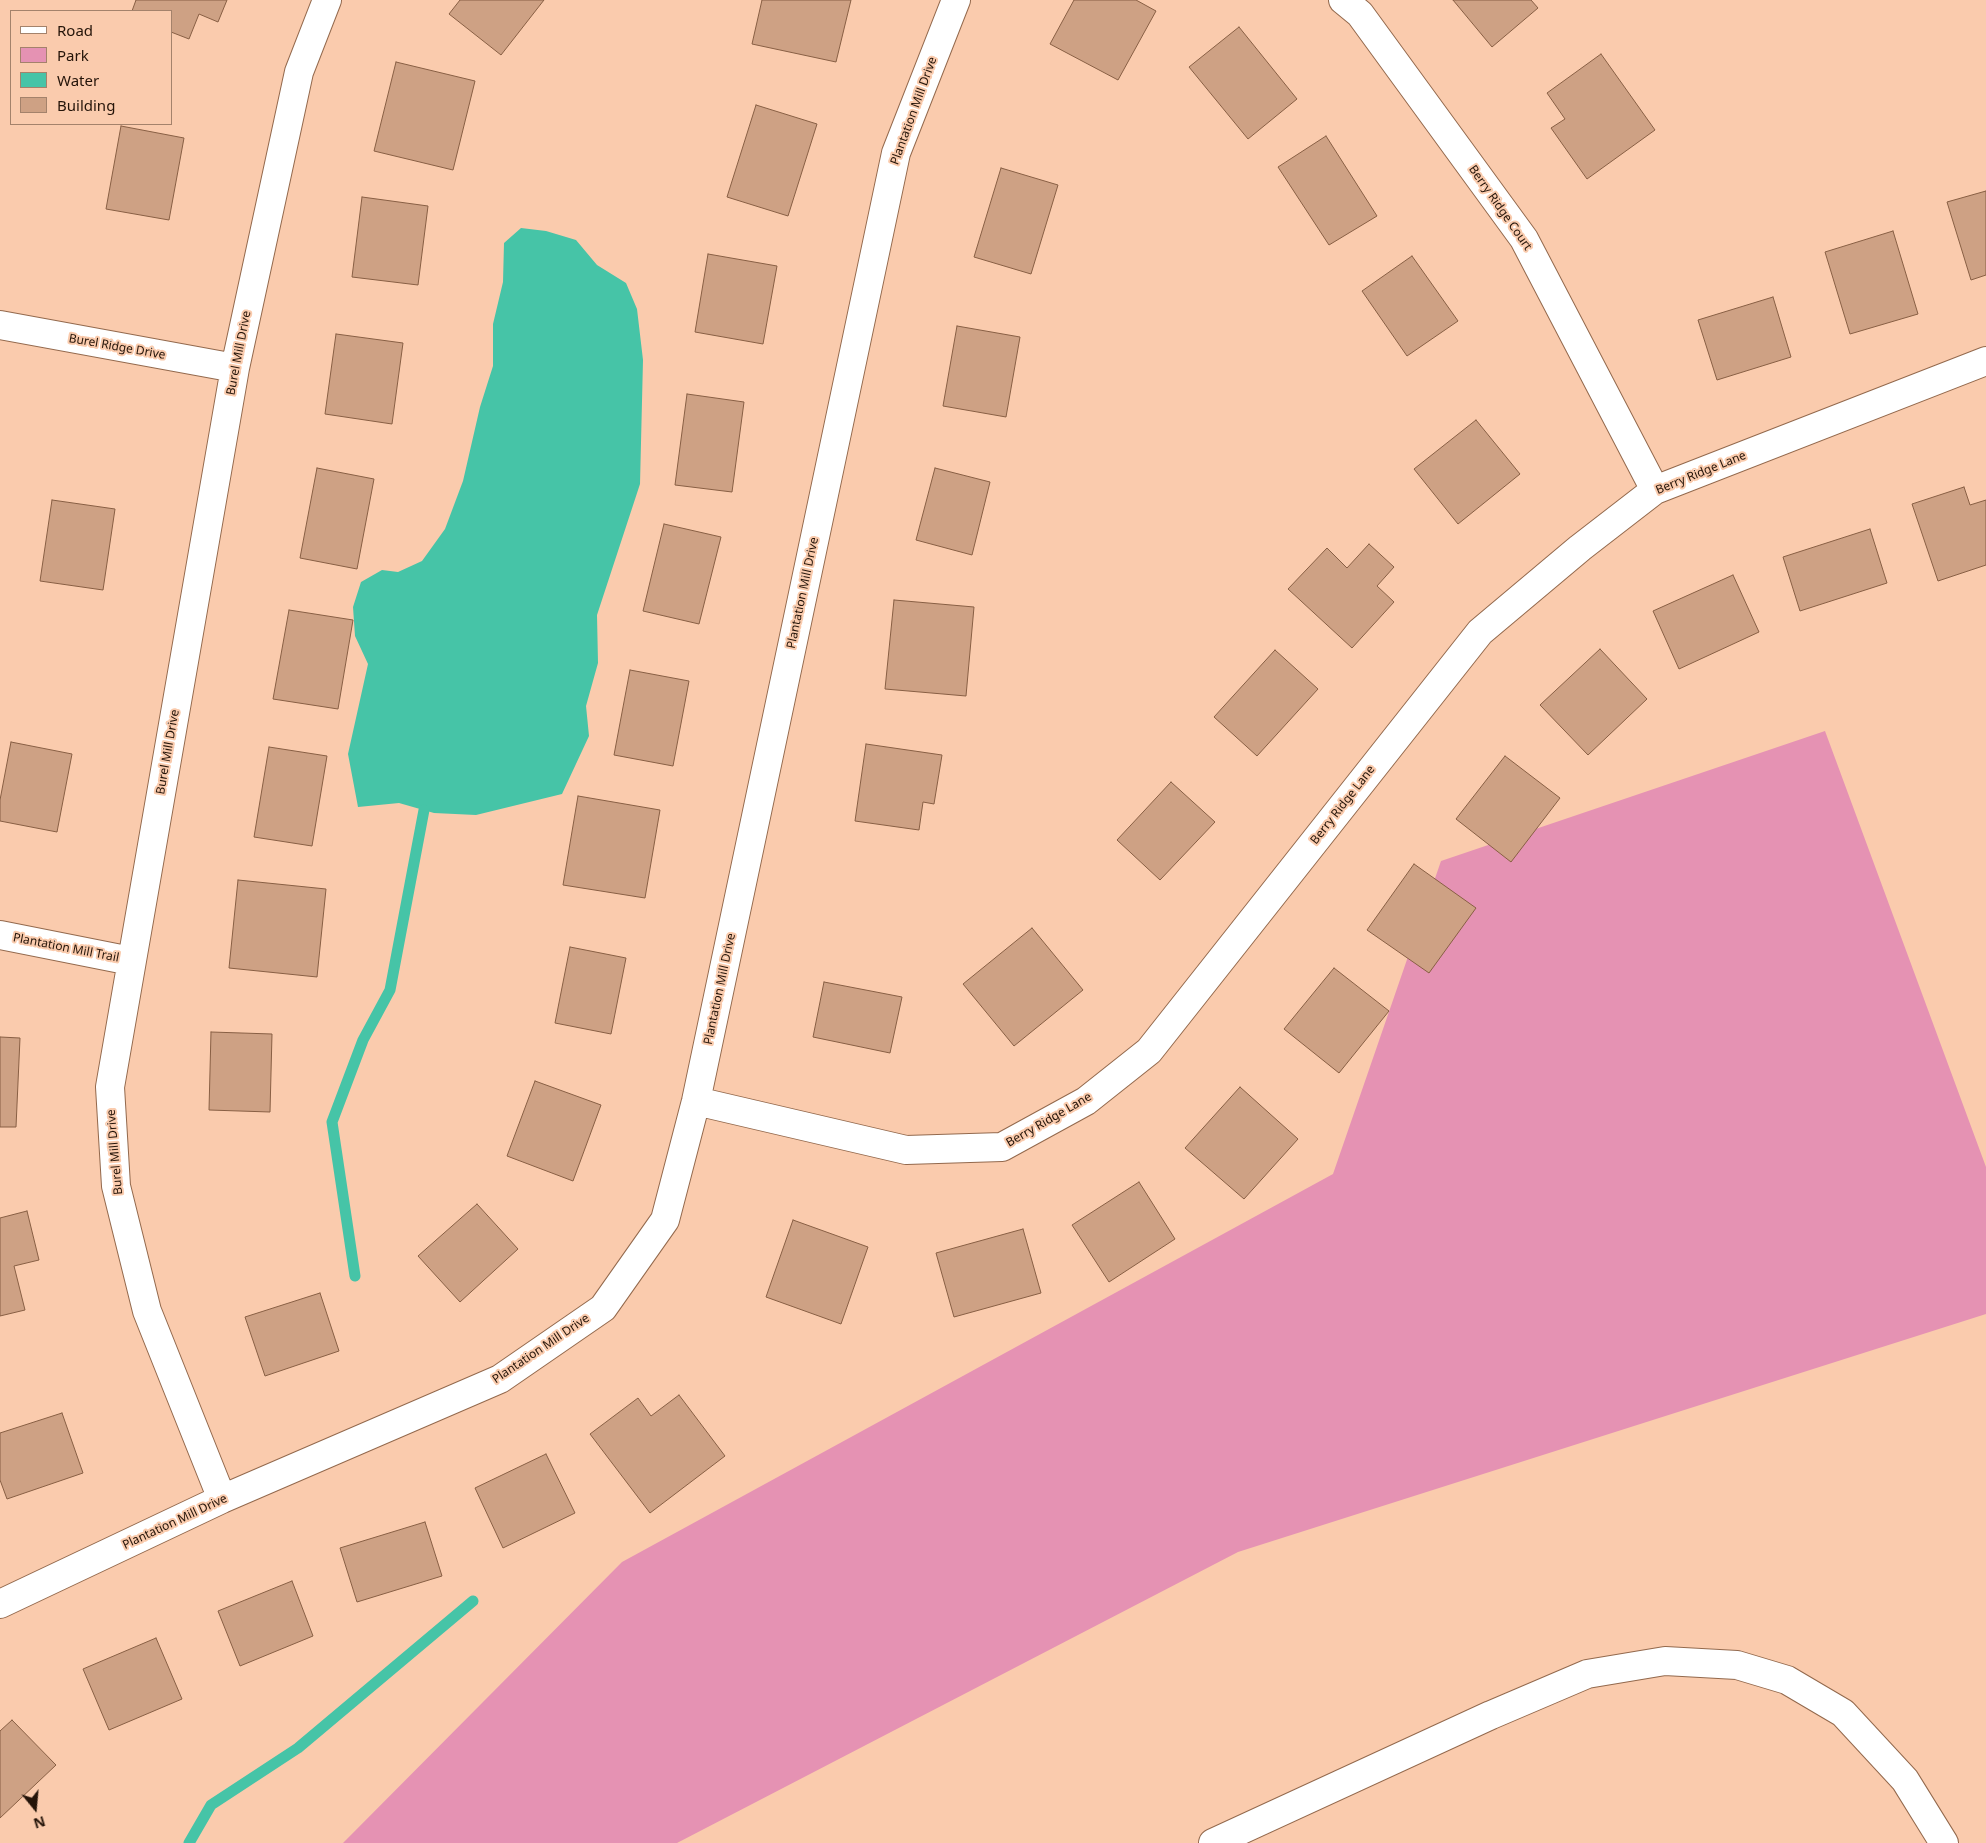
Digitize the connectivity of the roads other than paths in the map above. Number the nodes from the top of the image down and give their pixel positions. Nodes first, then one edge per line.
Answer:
1 (327, 0) edge
2 (956, 0) edge
3 (1342, 0) edge
4 (0, 325) edge
5 (1986, 362) edge
6 (235, 368) junction
7 (1655, 490) junction
8 (0, 935) edge
9 (132, 961) junction
10 (696, 1101) junction
11 (222, 1499) junction
12 (0, 1604) edge
13 (1213, 1843) edge
14 (1944, 1843) edge

1 - 6 street, Burel Mill Drive
2 - 10 street, Plantation Mill Drive
3 - 7 street, Berry Ridge Court
4 - 6 street, Burel Ridge Drive
5 - 7 street, Berry Ridge Lane
6 - 9 street, Burel Mill Drive
7 - 10 street, Berry Ridge Lane
8 - 9 street, Plantation Mill Trail
9 - 11 street, Burel Mill Drive
10 - 11 street, Plantation Mill Drive
11 - 12 street, Plantation Mill Drive
13 - 14 street

